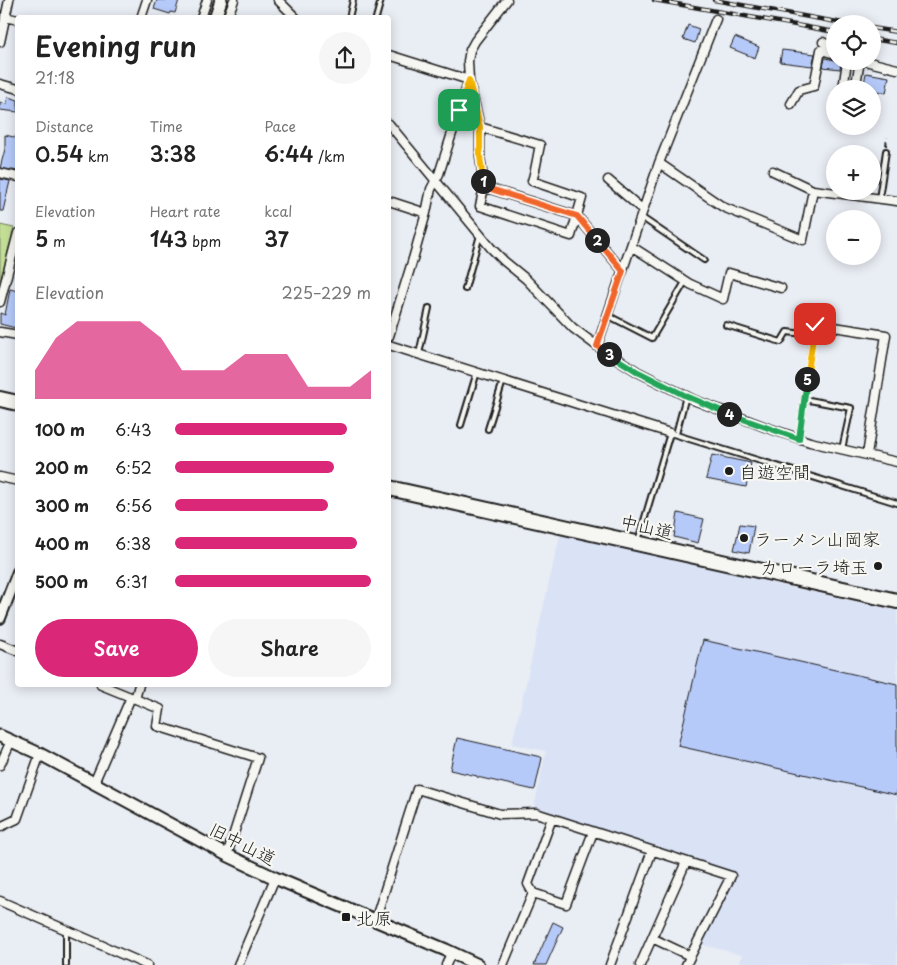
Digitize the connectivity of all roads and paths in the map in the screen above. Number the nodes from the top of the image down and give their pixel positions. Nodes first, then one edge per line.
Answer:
1 (9, 0) edge
2 (146, 0) edge
3 (207, 0) edge
4 (221, 0) edge
5 (234, 0) edge
6 (278, 0) edge
7 (354, 0) edge
8 (381, 0) edge
9 (507, 0) edge
10 (142, 15) edge
11 (202, 15) edge
12 (216, 15) edge
13 (229, 15) edge
14 (293, 15) edge
15 (350, 15) edge
16 (377, 15) edge
17 (5, 18) junction
18 (716, 19) dead end
19 (15, 20) edge
20 (0, 42) edge
21 (823, 42) dead end
22 (826, 44) edge
23 (826, 52) edge
24 (391, 56) edge
25 (881, 65) edge
26 (897, 69) edge
27 (469, 80) junction
28 (0, 84) edge
29 (15, 87) edge
30 (791, 104) dead end
31 (391, 126) edge
32 (480, 127) junction
33 (886, 151) dead end
34 (659, 163) junction
35 (772, 171) dead end
36 (0, 173) edge
37 (15, 176) edge
38 (608, 180) dead end
39 (435, 181) junction
40 (881, 185) edge
41 (484, 187) junction
42 (813, 190) junction
43 (826, 192) edge
44 (881, 199) edge
45 (897, 201) edge
46 (391, 202) edge
47 (426, 213) junction
48 (642, 214) junction
49 (577, 216) junction
50 (480, 235) junction
51 (15, 244) edge
52 (631, 246) junction
53 (704, 260) dead end
54 (623, 271) junction
55 (686, 281) junction
56 (465, 288) dead end
57 (781, 288) dead end
58 (0, 302) edge
59 (429, 308) dead end
60 (607, 315) junction
61 (726, 325) dead end
62 (391, 329) edge
63 (0, 332) edge
64 (15, 334) edge
65 (813, 335) junction
66 (391, 346) edge
67 (597, 346) junction
68 (419, 354) junction
69 (477, 372) junction
70 (504, 380) junction
71 (686, 396) junction
72 (804, 399) junction
73 (0, 400) edge
74 (15, 402) edge
75 (461, 425) dead end
76 (488, 429) dead end
77 (673, 433) junction
78 (799, 439) junction
79 (842, 450) junction
80 (867, 455) junction
81 (897, 459) edge
82 (0, 477) edge
83 (15, 480) edge
84 (391, 488) edge
85 (897, 502) edge
86 (638, 543) junction
87 (15, 577) edge
88 (3, 599) edge
89 (897, 601) edge
90 (0, 618) edge
91 (0, 644) edge
92 (15, 650) edge
93 (106, 687) edge
94 (138, 687) edge
95 (133, 698) junction
96 (0, 736) edge
97 (11, 742) junction
98 (40, 754) junction
99 (0, 765) edge
100 (94, 783) junction
101 (552, 818) junction
102 (0, 827) edge
103 (593, 832) junction
104 (652, 851) junction
105 (227, 856) junction
106 (686, 862) junction
107 (275, 878) junction
108 (533, 893) junction
109 (0, 900) edge
110 (375, 921) junction
111 (66, 930) junction
112 (652, 938) junction
113 (451, 953) junction
114 (690, 956) junction
115 (66, 965) edge
116 (147, 965) edge
117 (238, 965) edge
118 (446, 965) edge
119 (478, 965) edge
120 (503, 965) edge
121 (610, 965) edge
122 (640, 965) edge
123 (686, 965) edge

1 - 17 street
2 - 10 street
3 - 11 street
4 - 12 main road
5 - 13 street
6 - 14 street
7 - 15 lane
8 - 16 lane
9 - 27 street
17 - 19 street
17 - 20 street
18 - 34 street
21 - 22 street
23 - 30 street
24 - 27 street
25 - 26 street
27 - 32 street
27 - 39 street
28 - 29 street
31 - 39 street
32 - 41 street
32 - 49 street
33 - 40 lane
34 - 42 street
34 - 48 street
35 - 42 street
36 - 37 street
38 - 48 street
39 - 47 street
39 - 50 street
41 - 49 street
41 - 49 street
42 - 43 street
44 - 45 street
46 - 47 street
47 - 62 street
48 - 52 street
48 - 53 lane
49 - 54 street
50 - 56 lane
50 - 67 street
51 - 58 street
52 - 54 street
52 - 55 street
54 - 60 street
55 - 57 street
55 - 60 lane
59 - 68 lane
60 - 67 street
61 - 65 lane
63 - 64 street
65 - 72 lane
65 - 80 street
66 - 68 street
67 - 71 street
68 - 69 street
69 - 70 street
69 - 75 lane
70 - 76 lane
70 - 77 street
71 - 77 lane
71 - 78 street
72 - 78 lane
72 - 79 lane
73 - 74 highway
77 - 85 lane
77 - 86 lane
78 - 79 street
79 - 80 street
80 - 81 street
82 - 83 street
84 - 86 highway, 中山道
86 - 89 highway, 中山道
87 - 88 street
88 - 90 street
91 - 92 street
93 - 95 street
94 - 95 street
95 - 100 street
95 - 105 street
96 - 97 main road, 旧中山道
97 - 98 main road, 旧中山道
97 - 99 street
98 - 100 main road, 旧中山道
98 - 102 street
100 - 105 main road, 旧中山道
101 - 103 street
101 - 108 street
101 - 110 street
103 - 104 street
103 - 108 street
104 - 106 street
104 - 121 street
105 - 107 main road, 旧中山道
106 - 112 street
106 - 114 street
107 - 110 main road, 旧中山道
107 - 117 street
108 - 120 street
109 - 111 street
110 - 113 main road, 旧中山道
111 - 115 lane
111 - 116 street
112 - 114 street
112 - 122 street
113 - 118 street
113 - 119 main road, 旧中山道
114 - 123 street

